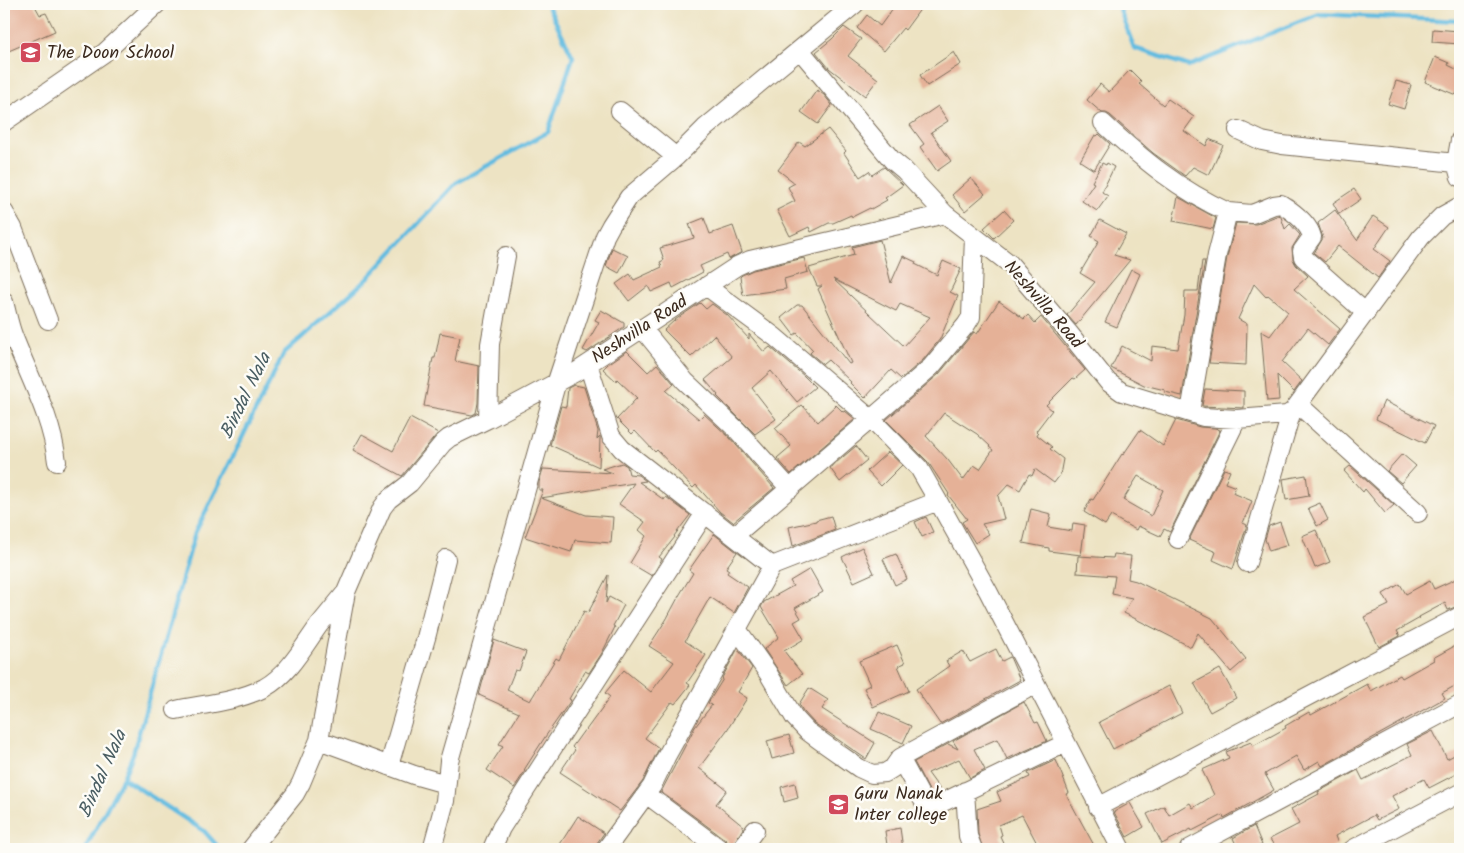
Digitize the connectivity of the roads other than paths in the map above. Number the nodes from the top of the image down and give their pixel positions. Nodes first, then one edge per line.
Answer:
1 (157, 4) edge
2 (856, 4) edge
3 (800, 50) junction
4 (620, 111) dead end
5 (4, 122) edge
6 (1103, 123) dead end
7 (1238, 130) dead end
8 (1460, 140) edge
9 (676, 157) junction
10 (1458, 170) edge
11 (1460, 206) edge
12 (4, 212) edge
13 (1228, 212) junction
14 (945, 214) junction
15 (974, 236) junction
16 (506, 256) dead end
17 (706, 286) junction
18 (4, 302) edge
19 (1366, 313) junction
20 (48, 320) dead end
21 (642, 328) junction
22 (588, 364) junction
23 (557, 381) junction
24 (1295, 409) junction
25 (1190, 412) junction
26 (488, 419) junction
27 (1237, 419) junction
28 (871, 420) junction
29 (57, 462) dead end
30 (790, 489) junction
31 (938, 501) junction
32 (705, 513) junction
33 (1418, 513) dead end
34 (734, 536) junction
35 (1178, 539) dead end
36 (446, 559) dead end
37 (1247, 563) dead end
38 (772, 566) junction
39 (346, 592) junction
40 (1458, 621) edge
41 (737, 629) junction
42 (1036, 684) junction
43 (1460, 704) edge
44 (176, 710) dead end
45 (319, 740) junction
46 (1066, 743) junction
47 (900, 758) junction
48 (389, 766) junction
49 (446, 784) junction
50 (965, 791) junction
51 (1460, 793) edge
52 (646, 794) junction
53 (1098, 807) junction
54 (755, 830) dead end
55 (251, 849) edge
56 (432, 849) edge
57 (492, 849) edge
58 (606, 849) edge
59 (720, 849) edge
60 (741, 849) edge
61 (973, 849) edge
62 (1121, 849) edge
63 (1189, 849) edge
64 (1353, 849) edge

1 - 5 street
2 - 3 street
3 - 9 street
3 - 14 street
4 - 9 street
6 - 13 street
7 - 10 street
8 - 10 street
9 - 23 street
11 - 19 street
12 - 20 street
13 - 19 street
13 - 25 street
14 - 15 street, Neshvilla Road
14 - 17 street, Neshvilla Road
15 - 25 street, Neshvilla Road
15 - 28 street
16 - 26 street
17 - 21 street, Neshvilla Road
17 - 28 street
18 - 29 street
19 - 24 street
21 - 22 street, Neshvilla Road
21 - 30 street
22 - 23 street, Neshvilla Road
22 - 32 street
23 - 26 street, Neshvilla Road
23 - 49 street
24 - 27 street, Neshvilla Road
24 - 33 street
24 - 37 street
25 - 27 street, Neshvilla Road
26 - 39 street, Neshvilla Road
27 - 35 street
28 - 30 street
28 - 31 street
30 - 34 street
31 - 38 street
31 - 42 street
32 - 34 street
32 - 57 street
34 - 38 street
36 - 48 street
38 - 41 street
39 - 44 street
39 - 45 street
40 - 53 street
41 - 47 street
41 - 52 street
42 - 46 street
42 - 47 street
43 - 63 street
45 - 48 street
45 - 55 street
46 - 50 street
46 - 53 street
47 - 50 street
48 - 49 street
49 - 56 street
50 - 61 street
51 - 64 street
52 - 58 street
52 - 59 street
53 - 62 street
54 - 60 street

